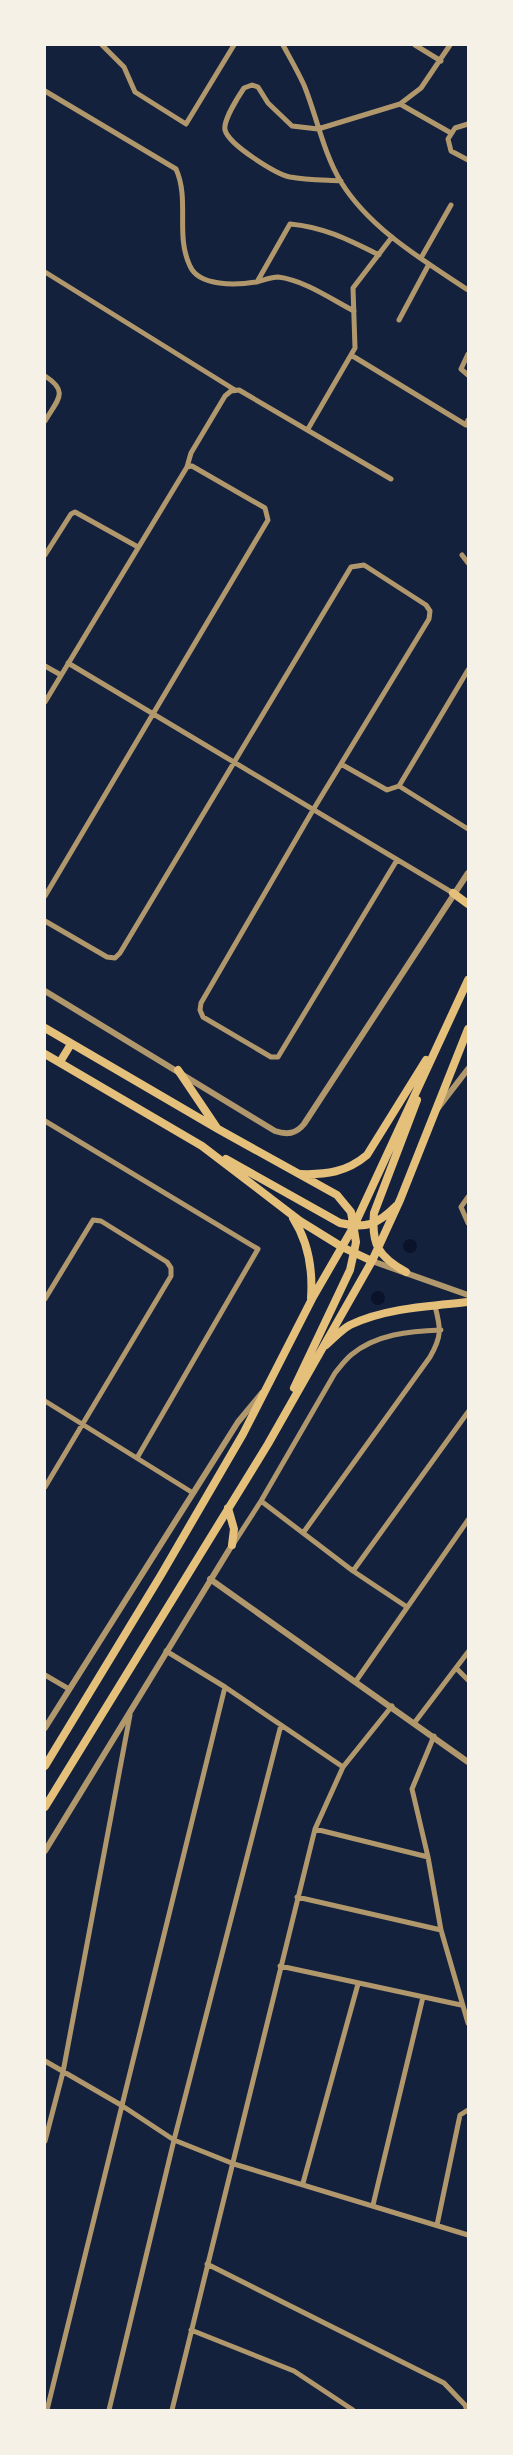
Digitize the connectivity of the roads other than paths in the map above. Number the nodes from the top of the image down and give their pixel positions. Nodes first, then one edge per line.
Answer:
1 (103, 45) edge
2 (234, 45) edge
3 (282, 45) edge
4 (415, 45) edge
5 (450, 45) edge
6 (441, 61) junction
7 (45, 91) edge
8 (400, 104) junction
9 (468, 124) edge
10 (318, 129) junction
11 (451, 133) junction
12 (468, 160) edge
13 (341, 181) junction
14 (450, 205) dead end
15 (392, 237) junction
16 (379, 255) junction
17 (421, 258) junction
18 (429, 264) junction
19 (45, 272) edge
20 (257, 282) junction
21 (468, 290) edge
22 (354, 311) junction
23 (399, 320) dead end
24 (468, 354) edge
25 (351, 355) junction
26 (468, 375) edge
27 (45, 376) edge
28 (235, 390) junction
29 (45, 421) edge
30 (468, 421) edge
31 (308, 429) junction
32 (188, 467) junction
33 (391, 479) dead end
34 (138, 547) junction
35 (45, 555) edge
36 (462, 555) dead end
37 (468, 563) edge
38 (68, 663) junction
39 (45, 666) edge
40 (468, 670) edge
41 (61, 675) junction
42 (45, 702) edge
43 (154, 714) junction
44 (234, 762) junction
45 (341, 764) junction
46 (399, 786) junction
47 (313, 810) junction
48 (468, 829) edge
49 (397, 860) junction
50 (468, 873) edge
51 (453, 893) junction
52 (45, 896) edge
53 (468, 904) edge
54 (45, 921) edge
55 (468, 980) edge
56 (45, 991) edge
57 (45, 1028) edge
58 (468, 1029) edge
59 (443, 1033) junction
60 (71, 1044) junction
61 (45, 1054) edge
62 (60, 1062) junction
63 (468, 1069) edge
64 (178, 1070) junction
65 (436, 1111) junction
66 (45, 1121) edge
67 (218, 1129) junction
68 (202, 1146) junction
69 (296, 1174) junction
70 (468, 1197) edge
71 (400, 1200) junction
72 (291, 1214) junction
73 (468, 1223) edge
74 (373, 1224) junction
75 (354, 1226) junction
76 (342, 1247) junction
77 (378, 1248) junction
78 (354, 1252) junction
79 (372, 1261) junction
80 (406, 1272) junction
81 (468, 1295) edge
82 (45, 1299) edge
83 (310, 1302) junction
84 (468, 1302) edge
85 (435, 1306) junction
86 (441, 1330) junction
87 (321, 1350) junction
88 (266, 1389) junction
89 (45, 1401) edge
90 (468, 1412) edge
91 (83, 1424) junction
92 (268, 1444) junction
93 (137, 1458) junction
94 (45, 1486) edge
95 (193, 1493) junction
96 (261, 1501) junction
97 (228, 1508) junction
98 (468, 1520) edge
99 (304, 1533) junction
100 (232, 1545) junction
101 (353, 1571) junction
102 (210, 1579) junction
103 (407, 1607) junction
104 (166, 1650) junction
105 (468, 1652) edge
106 (456, 1668) junction
107 (45, 1675) edge
108 (468, 1680) edge
109 (356, 1681) junction
110 (225, 1687) junction
111 (69, 1689) junction
112 (392, 1706) junction
113 (130, 1710) junction
114 (414, 1722) junction
115 (281, 1725) junction
116 (45, 1728) edge
117 (434, 1736) junction
118 (468, 1762) edge
119 (45, 1766) edge
120 (343, 1767) junction
121 (45, 1807) edge
122 (315, 1829) junction
123 (45, 1851) edge
124 (428, 1857) junction
125 (297, 1898) junction
126 (440, 1930) junction
127 (280, 1966) junction
128 (358, 1984) junction
129 (423, 1997) junction
130 (461, 2005) junction
131 (468, 2023) edge
132 (45, 2061) edge
133 (63, 2072) junction
134 (121, 2105) junction
135 (468, 2110) edge
136 (174, 2140) junction
137 (45, 2141) edge
138 (234, 2164) junction
139 (303, 2183) junction
140 (373, 2204) junction
141 (437, 2225) junction
142 (468, 2235) edge
143 (207, 2264) junction
144 (191, 2330) junction
145 (47, 2410) edge
146 (109, 2410) edge
147 (172, 2410) edge
148 (353, 2410) edge
149 (466, 2410) edge

1 - 2 street
3 - 10 street
4 - 6 street
5 - 6 street
6 - 8 street
7 - 20 street
8 - 10 street
8 - 11 street
9 - 11 street
10 - 13 street
10 - 13 street
11 - 12 street
13 - 15 street
14 - 17 street
15 - 16 street
15 - 17 street
16 - 20 street
16 - 22 street
17 - 18 street
18 - 21 street
18 - 23 street
19 - 28 street
20 - 22 street
22 - 25 street
24 - 26 street
25 - 30 street
25 - 31 street
27 - 29 street
28 - 31 street
28 - 32 street
31 - 33 street
32 - 34 street
32 - 43 street
34 - 35 street
34 - 38 street
36 - 37 street
38 - 41 street
38 - 43 street
39 - 41 street
40 - 46 street
41 - 42 street
43 - 44 street
43 - 52 street
44 - 45 street
44 - 47 street
44 - 54 street
45 - 46 street
45 - 47 street
46 - 48 street
47 - 49 street
47 - 49 street
49 - 51 street
50 - 51 street
51 - 53 main road
51 - 64 street
55 - 59 main road
56 - 64 street
57 - 60 main road
58 - 65 main road
59 - 69 main road
59 - 74 main road
59 - 75 main road
60 - 62 main road
60 - 67 main road
61 - 62 main road
62 - 68 main road
63 - 65 street
64 - 67 main road
65 - 71 main road
66 - 93 street
67 - 69 main road
68 - 72 main road
68 - 75 main road
69 - 75 main road
70 - 73 street
71 - 74 main road
71 - 77 main road
72 - 76 main road
72 - 83 main road
74 - 75 main road
74 - 77 main road
75 - 76 main road
75 - 78 main road
76 - 78 main road
76 - 83 main road
77 - 79 main road
77 - 80 main road
78 - 79 main road
78 - 92 main road
79 - 80 street
79 - 87 main road
80 - 81 street
82 - 91 street
83 - 88 main road
84 - 85 main road
85 - 86 street
85 - 87 main road
86 - 96 street
86 - 99 street
87 - 92 main road
88 - 95 street
88 - 119 main road
89 - 91 street
90 - 101 street
91 - 93 street
91 - 94 street
92 - 97 main road
93 - 95 street
95 - 111 street
96 - 99 street
96 - 100 street
97 - 100 main road
97 - 121 main road
98 - 103 street
99 - 101 street
100 - 102 street
101 - 103 street
102 - 104 street
102 - 109 street
103 - 109 street
104 - 110 street
104 - 113 street
105 - 106 street
106 - 108 street
106 - 114 street
107 - 111 street
109 - 112 street
110 - 115 street
110 - 134 street
111 - 116 street
112 - 114 street
112 - 120 street
113 - 123 street
113 - 133 street
114 - 117 street
115 - 120 street
115 - 136 street
117 - 118 street
117 - 124 street
120 - 122 street
122 - 124 street
122 - 125 street
124 - 126 street
125 - 126 street
125 - 127 street
126 - 130 street
127 - 128 street
127 - 138 street
128 - 129 street
128 - 139 street
129 - 130 street
129 - 140 street
130 - 131 street
132 - 133 street
133 - 134 street
133 - 137 street
134 - 136 street
134 - 145 street
135 - 141 street
136 - 138 street
136 - 146 street
138 - 139 street
138 - 143 street
139 - 140 street
140 - 141 street
141 - 142 street
143 - 144 street
143 - 149 street
144 - 147 street
144 - 148 street

